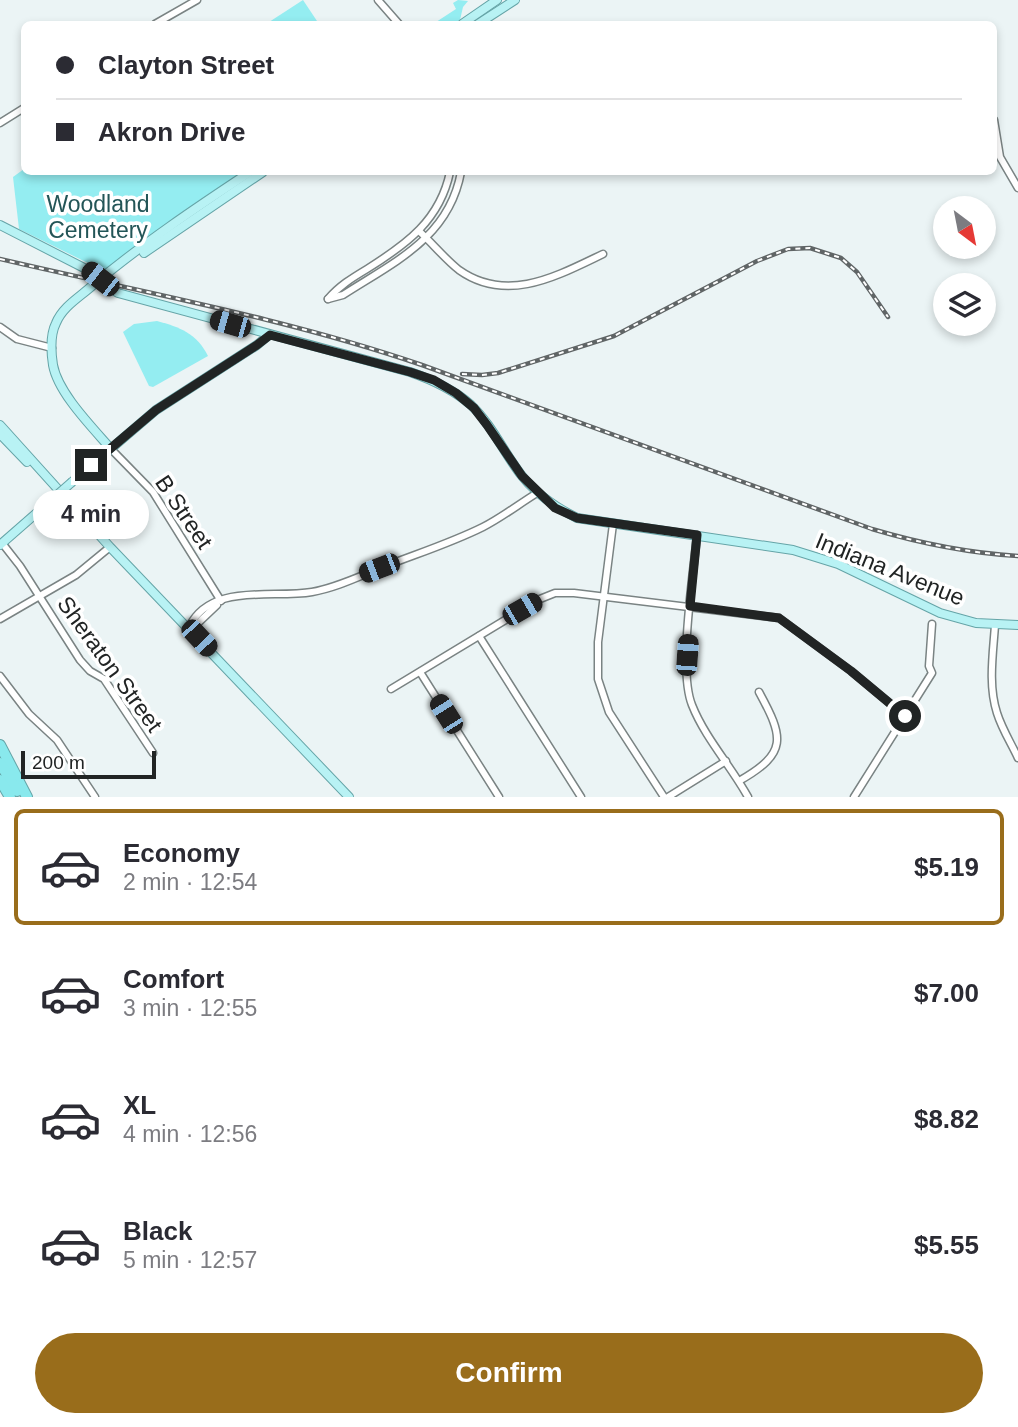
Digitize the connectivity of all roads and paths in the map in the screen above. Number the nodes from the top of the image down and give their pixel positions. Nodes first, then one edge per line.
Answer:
1 (197, 0) edge
2 (378, 0) edge
3 (497, 0) edge
4 (515, 0) edge
5 (160, 21) edge
6 (397, 21) edge
7 (466, 21) edge
8 (483, 21) edge
9 (21, 110) edge
10 (0, 123) edge
11 (997, 138) edge
12 (246, 175) edge
13 (258, 175) edge
14 (449, 175) edge
15 (459, 175) edge
16 (1018, 188) edge
17 (0, 225) edge
18 (420, 232) junction
19 (427, 239) junction
20 (603, 254) dead end
21 (101, 281) junction
22 (0, 327) edge
23 (244, 328) junction
24 (270, 335) junction
25 (299, 343) junction
26 (52, 348) junction
27 (248, 351) junction
28 (0, 425) edge
29 (0, 434) edge
30 (111, 449) junction
31 (58, 491) junction
32 (537, 493) junction
33 (613, 524) junction
34 (697, 535) junction
35 (1, 544) edge
36 (110, 547) junction
37 (38, 596) junction
38 (605, 596) junction
39 (221, 601) junction
40 (690, 606) junction
41 (0, 619) edge
42 (932, 624) dead end
43 (995, 625) junction
44 (1018, 625) edge
45 (189, 627) junction
46 (479, 636) junction
47 (420, 672) junction
48 (0, 676) edge
49 (391, 689) dead end
50 (759, 692) dead end
51 (905, 716) junction
52 (0, 745) edge
53 (153, 753) dead end
54 (1018, 758) edge
55 (726, 761) junction
56 (0, 763) edge
57 (0, 780) edge
58 (739, 781) junction
59 (10, 797) edge
60 (21, 797) edge
61 (27, 797) edge
62 (95, 797) edge
63 (349, 797) edge
64 (499, 797) edge
65 (581, 797) edge
66 (666, 797) edge
67 (747, 797) edge
68 (853, 797) edge

1 - 5 street
2 - 6 street
3 - 7 main road
4 - 8 main road
9 - 10 street
11 - 16 street
12 - 21 main road
13 - 21 main road
14 - 18 street
15 - 19 street
17 - 21 main road, Indiana Avenue
18 - 19 street
18 - 19 street
19 - 20 street
21 - 23 main road, Indiana Avenue
21 - 26 main road
22 - 26 street
23 - 24 main road, Indiana Avenue
23 - 27 main road
24 - 25 main road, Indiana Avenue
24 - 27 main road
25 - 27 main road
25 - 32 main road, Indiana Avenue
26 - 30 main road
27 - 30 main road
28 - 31 main road
29 - 31 main road
30 - 35 main road, bridge
30 - 39 street, B Street
31 - 36 main road
32 - 33 main road, Indiana Avenue
32 - 39 street
33 - 34 main road, Indiana Avenue
33 - 38 street
34 - 40 street
34 - 43 main road, Indiana Avenue
35 - 37 street, Sheraton Street
36 - 37 street, Sheraton Street
36 - 45 main road
37 - 41 street
37 - 53 street, Sheraton Street
38 - 40 street
38 - 46 street
38 - 66 street
39 - 45 street
40 - 51 street
40 - 55 street
42 - 51 street
43 - 44 main road, Indiana Avenue
43 - 54 street
45 - 63 main road
46 - 47 street
46 - 65 street
47 - 49 street
47 - 64 street
48 - 62 street
50 - 58 street
51 - 68 street
52 - 61 highway
55 - 58 street
55 - 66 street
56 - 60 highway
57 - 59 highway
58 - 67 street

